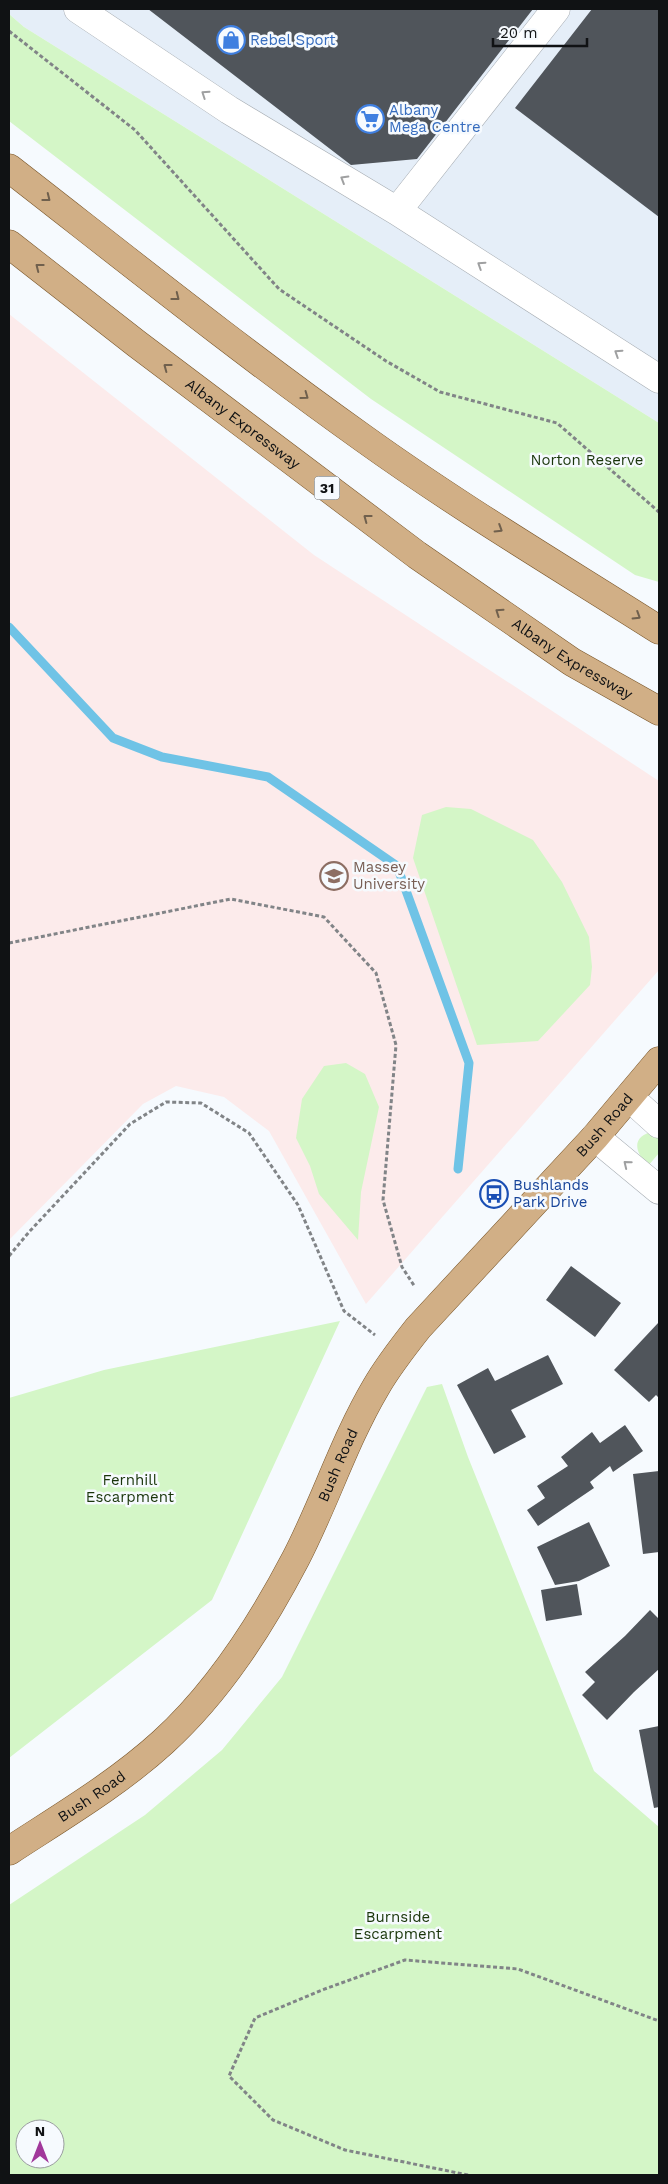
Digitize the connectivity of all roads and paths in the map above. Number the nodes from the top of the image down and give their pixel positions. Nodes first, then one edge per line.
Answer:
1 (78, 9) edge
2 (556, 9) edge
3 (9, 31) edge
4 (9, 168) edge
5 (397, 211) junction
6 (9, 244) edge
7 (659, 379) edge
8 (659, 512) edge
9 (659, 630) edge
10 (659, 711) edge
11 (9, 943) edge
12 (659, 1061) edge
13 (629, 1097) junction
14 (659, 1124) edge
15 (595, 1137) junction
16 (659, 1190) edge
17 (9, 1256) edge
18 (432, 1312) junction
19 (398, 1353) junction
20 (9, 1851) edge
21 (659, 2021) edge
22 (468, 2175) edge

5 -> 1 street
2 - 5 street
3 - 8 path
4 -> 9 main road
7 -> 5 street
10 -> 6 main road, Albany Expressway / 31
11 - 18 path
12 - 13 main road, Bush Road
13 - 14 street
13 - 15 main road, Bush Road
16 -> 15 street
15 - 18 main road, Bush Road
17 - 19 path
18 - 19 main road, Bush Road
19 - 20 main road, Bush Road
21 - 22 path

